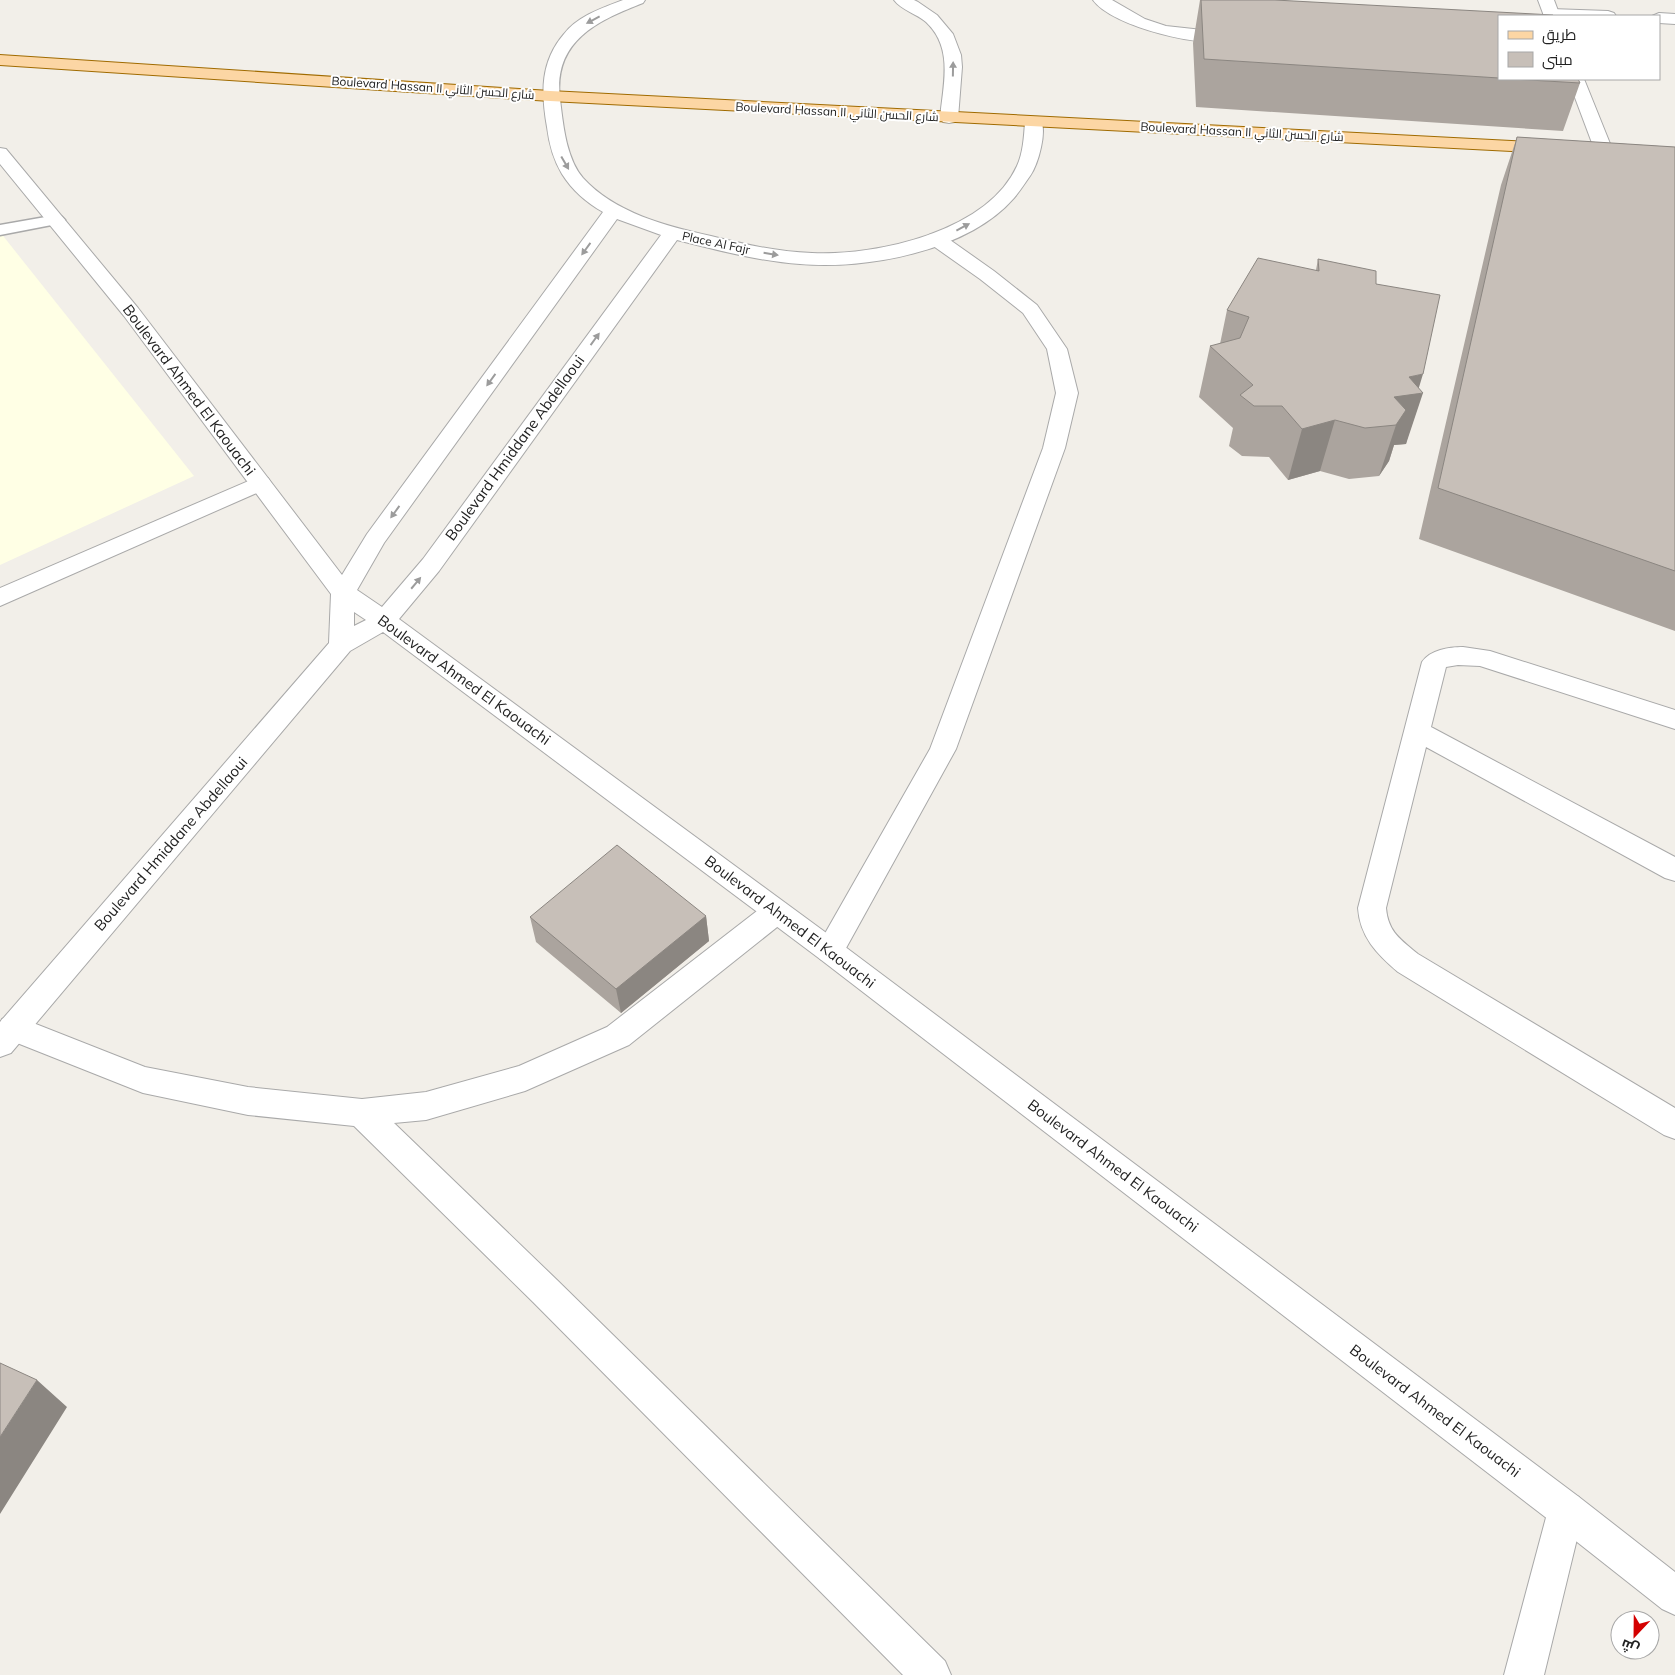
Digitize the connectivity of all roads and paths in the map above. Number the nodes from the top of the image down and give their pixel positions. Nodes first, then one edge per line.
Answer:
1 (638, 0) edge
2 (902, 0) edge
3 (1101, 0) edge
4 (1549, 10) edge
5 (1598, 15) edge
6 (1660, 18) edge
7 (1675, 19) edge
8 (1243, 39) edge
9 (1, 61) edge
10 (1576, 80) edge
11 (550, 96) junction
12 (948, 118) junction
13 (1034, 122) junction
14 (1565, 149) edge
15 (1585, 150) edge
16 (1604, 151) junction
17 (1622, 152) edge
18 (0, 153) edge
19 (615, 209) junction
20 (57, 220) junction
21 (0, 230) edge
22 (672, 233) junction
23 (936, 239) junction
24 (260, 483) junction
25 (343, 593) junction
26 (0, 598) edge
27 (384, 620) junction
28 (341, 645) junction
29 (1675, 720) edge
30 (1418, 731) junction
31 (1675, 870) edge
32 (776, 912) junction
33 (830, 951) junction
34 (7, 1036) edge
35 (362, 1113) junction
36 (1675, 1125) edge
37 (1566, 1510) junction
38 (1675, 1596) edge
39 (931, 1675) edge
40 (1524, 1675) edge

1 -> 11 street, Place Al Fajr
12 -> 2 street
3 - 8 street
4 - 5 street
6 - 7 street
9 - 11 main road, Boulevard Hassan II شارع الحسن الثاني
10 - 16 street
11 - 12 main road, Boulevard Hassan II شارع الحسن الثاني
11 -> 19 street, Place Al Fajr
12 - 13 main road, Boulevard Hassan II شارع الحسن الثاني
13 - 14 main road, Boulevard Hassan II شارع الحسن الثاني
23 -> 13 street, Place Al Fajr
15 - 16 main road
16 - 17 main road
18 - 20 street, Boulevard Ahmed El Kaouachi
19 - 22 street, Place Al Fajr
19 -> 25 street
20 - 21 lane
20 - 24 street, Boulevard Ahmed El Kaouachi
22 -> 23 street, Place Al Fajr
27 -> 22 street, Boulevard Hmiddane Abdellaoui
23 - 33 street
24 - 25 street, Boulevard Ahmed El Kaouachi
24 - 26 street
25 - 27 street, Boulevard Ahmed El Kaouachi
25 - 28 street
27 - 28 street, Boulevard Hmiddane Abdellaoui
27 - 32 street, Boulevard Ahmed El Kaouachi
28 - 34 street, Boulevard Hmiddane Abdellaoui
29 - 30 street
30 - 31 street
30 - 36 street
32 - 33 street, Boulevard Ahmed El Kaouachi
32 - 35 street
33 - 37 street, Boulevard Ahmed El Kaouachi
34 - 35 street
35 - 39 street
37 - 38 street, Boulevard Ahmed El Kaouachi
37 - 40 street

